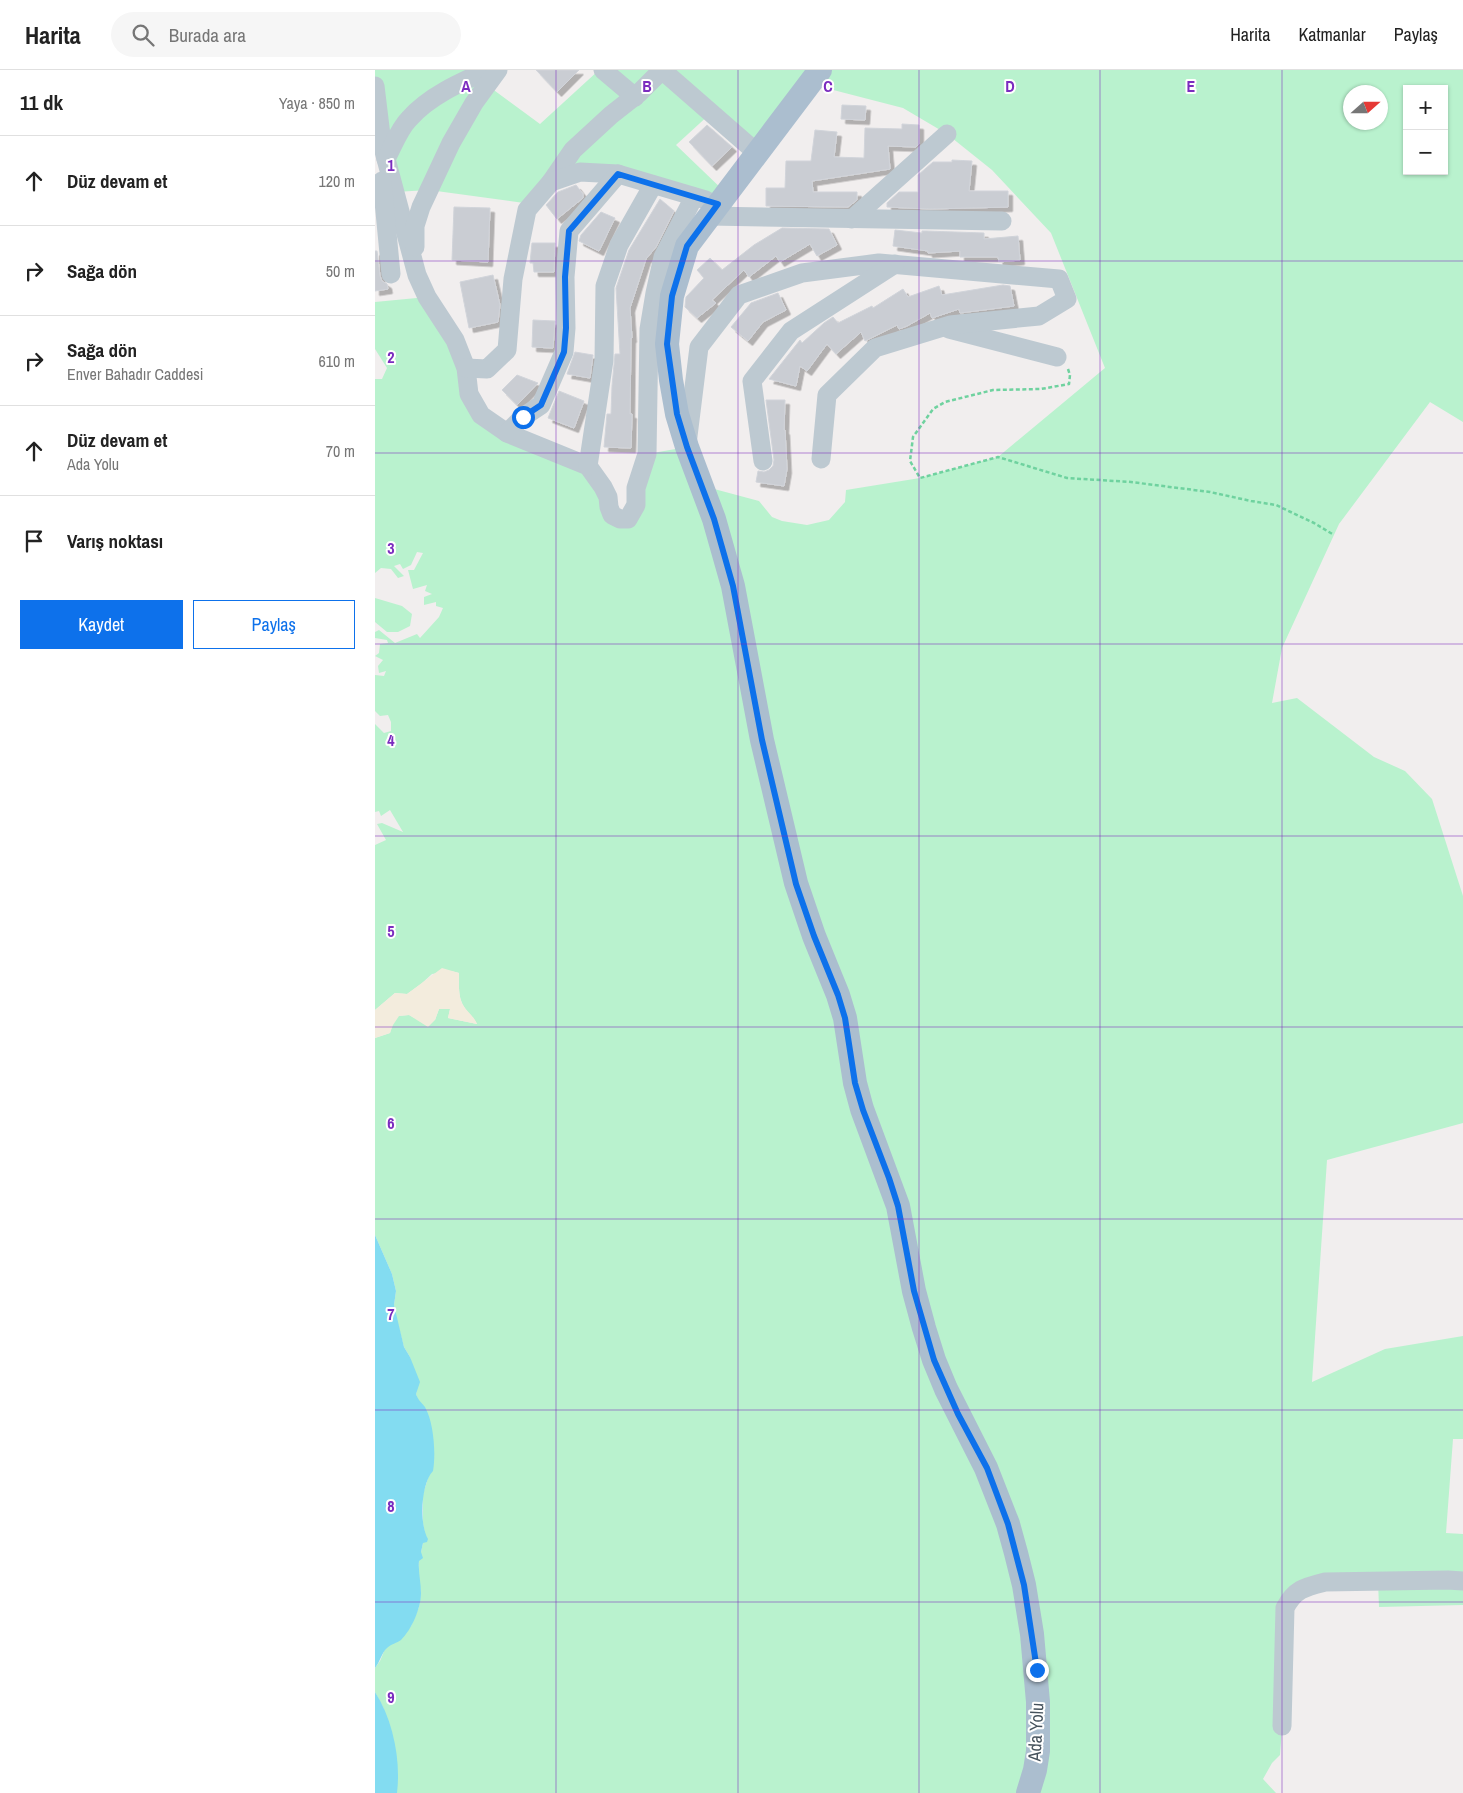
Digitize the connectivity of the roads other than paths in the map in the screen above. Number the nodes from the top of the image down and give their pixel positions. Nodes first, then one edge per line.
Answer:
1 (488, 70) edge
2 (498, 70) edge
3 (603, 70) edge
4 (662, 70) edge
5 (820, 70) edge
6 (375, 86) edge
7 (635, 96) junction
8 (947, 134) dead end
9 (757, 153) junction
10 (383, 173) edge
11 (618, 174) junction
12 (551, 182) junction
13 (653, 184) junction
14 (694, 197) junction
15 (714, 210) junction
16 (852, 219) junction
17 (1002, 221) dead end
18 (895, 264) junction
19 (415, 268) junction
20 (391, 274) dead end
21 (942, 327) junction
22 (1057, 357) road end
23 (466, 368) junction
24 (507, 433) junction
25 (687, 447) junction
26 (821, 460) dead end
27 (763, 461) dead end
28 (588, 466) junction
29 (1463, 1581) edge
30 (1282, 1726) dead end
31 (1028, 1793) edge

1 - 10 street
2 - 19 street
3 - 7 street
4 - 7 street
4 - 9 street
5 - 9 main road, Ada Yolu
6 - 10 street
7 - 12 street
8 - 16 street
9 - 15 main road, Ada Yolu
10 - 19 street
10 - 20 street
11 - 12 street
11 - 13 street
11 - 24 street
12 - 23 street
13 - 14 street
13 - 28 street
14 - 15 street
14 - 28 street
15 - 16 street
15 - 25 main road, Ada Yolu
16 - 17 street
18 - 21 street
18 - 25 street
18 - 27 street
19 - 23 street
21 - 22 street
21 - 26 street
23 - 24 street
24 - 28 street
25 - 31 main road, Ada Yolu
29 - 30 street

